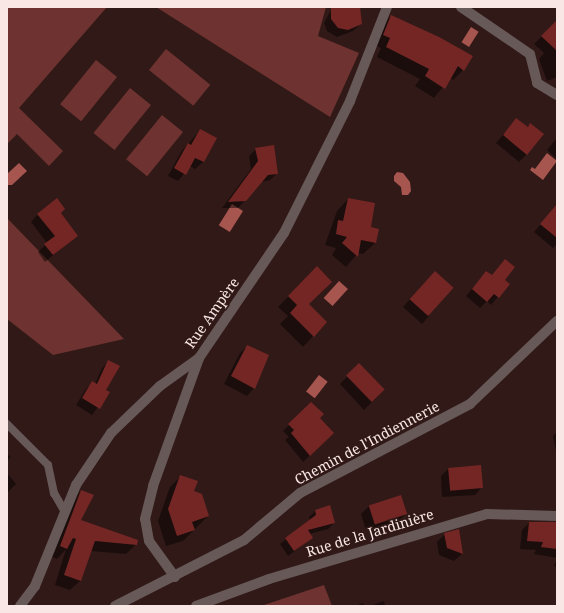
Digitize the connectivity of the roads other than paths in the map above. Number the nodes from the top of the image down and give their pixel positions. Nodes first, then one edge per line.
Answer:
1 (386, 7) edge
2 (461, 7) edge
3 (557, 95) edge
4 (557, 321) edge
5 (199, 358) junction
6 (7, 424) edge
7 (64, 510) junction
8 (557, 516) edge
9 (175, 577) junction
10 (21, 606) edge
11 (115, 606) edge
12 (196, 606) edge

1 - 5 street, Rue Ampère
2 - 3 street
4 - 9 street, Chemin de l'Indiennerie
5 - 7 street, Rue Ampère
5 - 9 street
6 - 7 lane
7 - 10 street, Rue Ampère
8 - 12 street, Rue de la Jardinière
9 - 11 street, Chemin de l'Indiennerie

